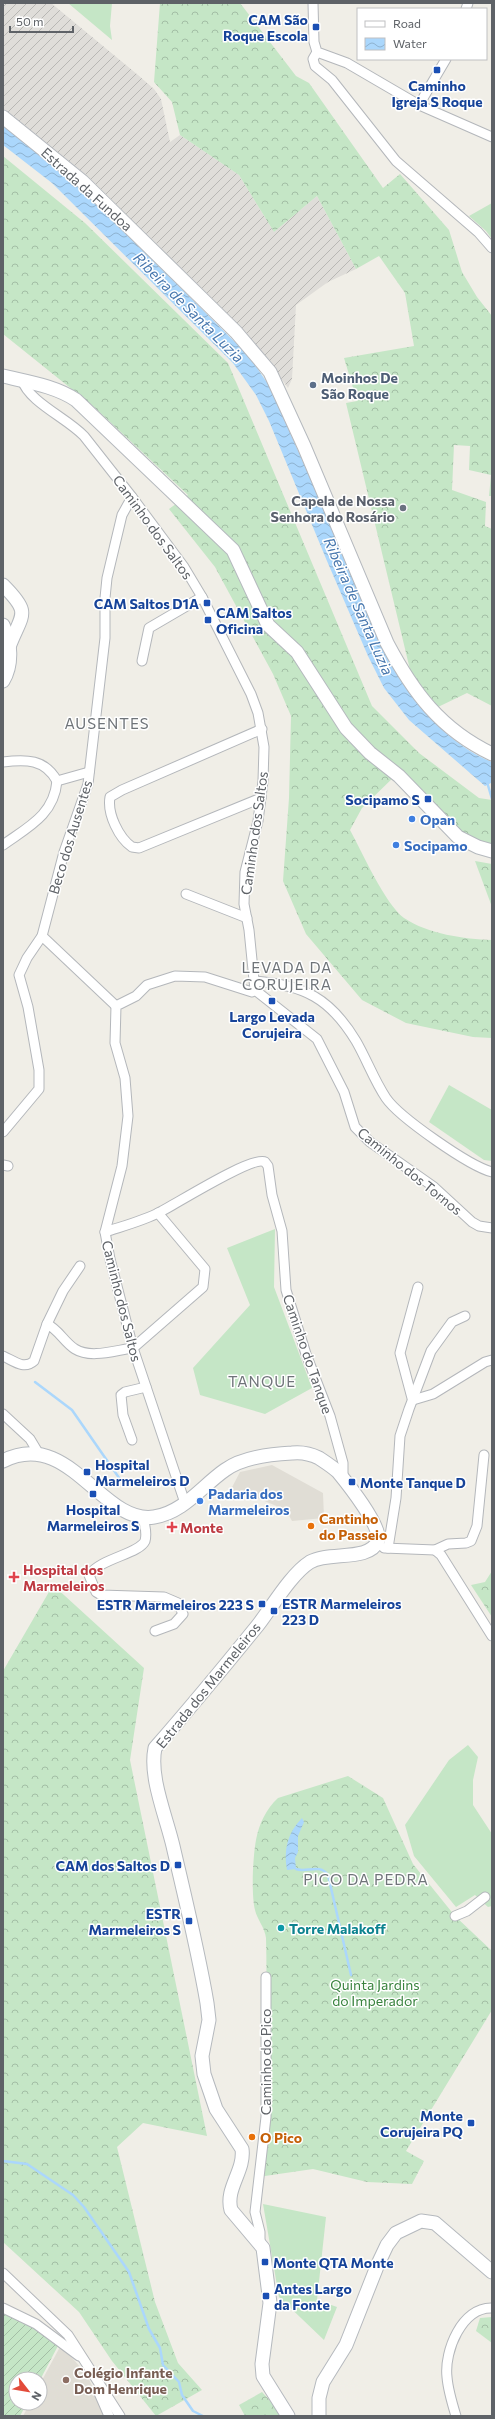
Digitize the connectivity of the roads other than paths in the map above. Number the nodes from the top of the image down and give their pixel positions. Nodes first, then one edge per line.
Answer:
1 (313, 3) edge
2 (317, 52) junction
3 (445, 60) edge
4 (419, 106) junction
5 (3, 117) edge
6 (492, 137) edge
7 (492, 248) edge
8 (3, 376) edge
9 (22, 380) junction
10 (132, 497) junction
11 (3, 585) edge
12 (202, 597) junction
13 (3, 625) edge
14 (9, 646) junction
15 (142, 661) dead end
16 (3, 681) edge
17 (262, 729) junction
18 (492, 754) edge
19 (3, 762) edge
20 (89, 772) junction
21 (57, 781) junction
22 (261, 798) junction
23 (3, 845) edge
24 (492, 851) edge
25 (186, 894) dead end
26 (247, 918) junction
27 (42, 936) junction
28 (255, 986) junction
29 (116, 1006) junction
30 (3, 1132) edge
31 (492, 1172) edge
32 (158, 1213) junction
33 (492, 1228) edge
34 (105, 1232) junction
35 (80, 1266) dead end
36 (418, 1287) dead end
37 (465, 1316) dead end
38 (47, 1324) junction
39 (133, 1348) junction
40 (3, 1356) edge
41 (492, 1360) edge
42 (146, 1387) junction
43 (412, 1400) junction
44 (3, 1414) edge
45 (132, 1440) dead end
46 (39, 1454) junction
47 (484, 1455) dead end
48 (3, 1461) edge
49 (344, 1480) junction
50 (185, 1502) junction
51 (143, 1518) junction
52 (375, 1546) junction
53 (388, 1548) junction
54 (434, 1550) junction
55 (155, 1631) dead end
56 (492, 1636) edge
57 (485, 1896) dead end
58 (455, 1916) dead end
59 (266, 1977) dead end
60 (260, 2242) junction
61 (492, 2272) edge
62 (3, 2273) edge
63 (3, 2308) edge
64 (492, 2308) edge
65 (84, 2361) junction
66 (109, 2416) edge
67 (120, 2416) edge
68 (288, 2416) edge
69 (319, 2416) edge
70 (456, 2416) edge

1 - 2 street
2 - 4 street
2 - 7 street
3 - 4 street
4 - 6 street
5 - 18 main road, Estrada da Fundoa
8 - 9 main road
9 - 10 street, Caminho dos Saltos
9 - 24 main road
10 - 12 street, Caminho dos Saltos
10 - 20 street, Beco dos Ausentes
11 - 14 main road
12 - 15 street
12 - 17 street, Caminho dos Saltos
13 - 14 main road
14 - 16 main road
17 - 22 street, Caminho dos Saltos
17 - 22 street
19 - 21 street
20 - 21 street
20 - 27 street, Beco dos Ausentes
21 - 23 street
22 - 26 street, Caminho dos Saltos
25 - 26 street
26 - 28 street, Caminho dos Saltos
27 - 29 street
27 - 30 street
28 - 29 street
28 - 31 street
28 - 33 street, Caminho dos Tornos
29 - 34 street, Caminho dos Saltos
32 - 34 street
32 - 39 street
32 - 49 street, Caminho do Tanque
34 - 39 street, Caminho dos Saltos
35 - 38 street
36 - 43 street
37 - 43 street
38 - 39 street
38 - 40 street
39 - 42 street, Caminho dos Saltos
41 - 43 street
42 - 45 street
42 - 50 street, Caminho dos Saltos
43 - 53 street
44 - 46 street
46 - 48 main road
46 - 51 main road
47 - 54 street
49 - 50 main road
49 - 52 main road
50 - 51 main road
51 - 55 street
52 - 53 street
52 - 60 main road, Estrada dos Marmeleiros
53 - 54 street
54 - 56 street
57 - 58 street
59 - 60 street, Caminho do Pico
60 - 68 main road, Estrada dos Marmeleiros
61 - 69 main road
62 - 65 street
63 - 65 street
64 - 70 street
65 - 66 street
65 - 67 street

